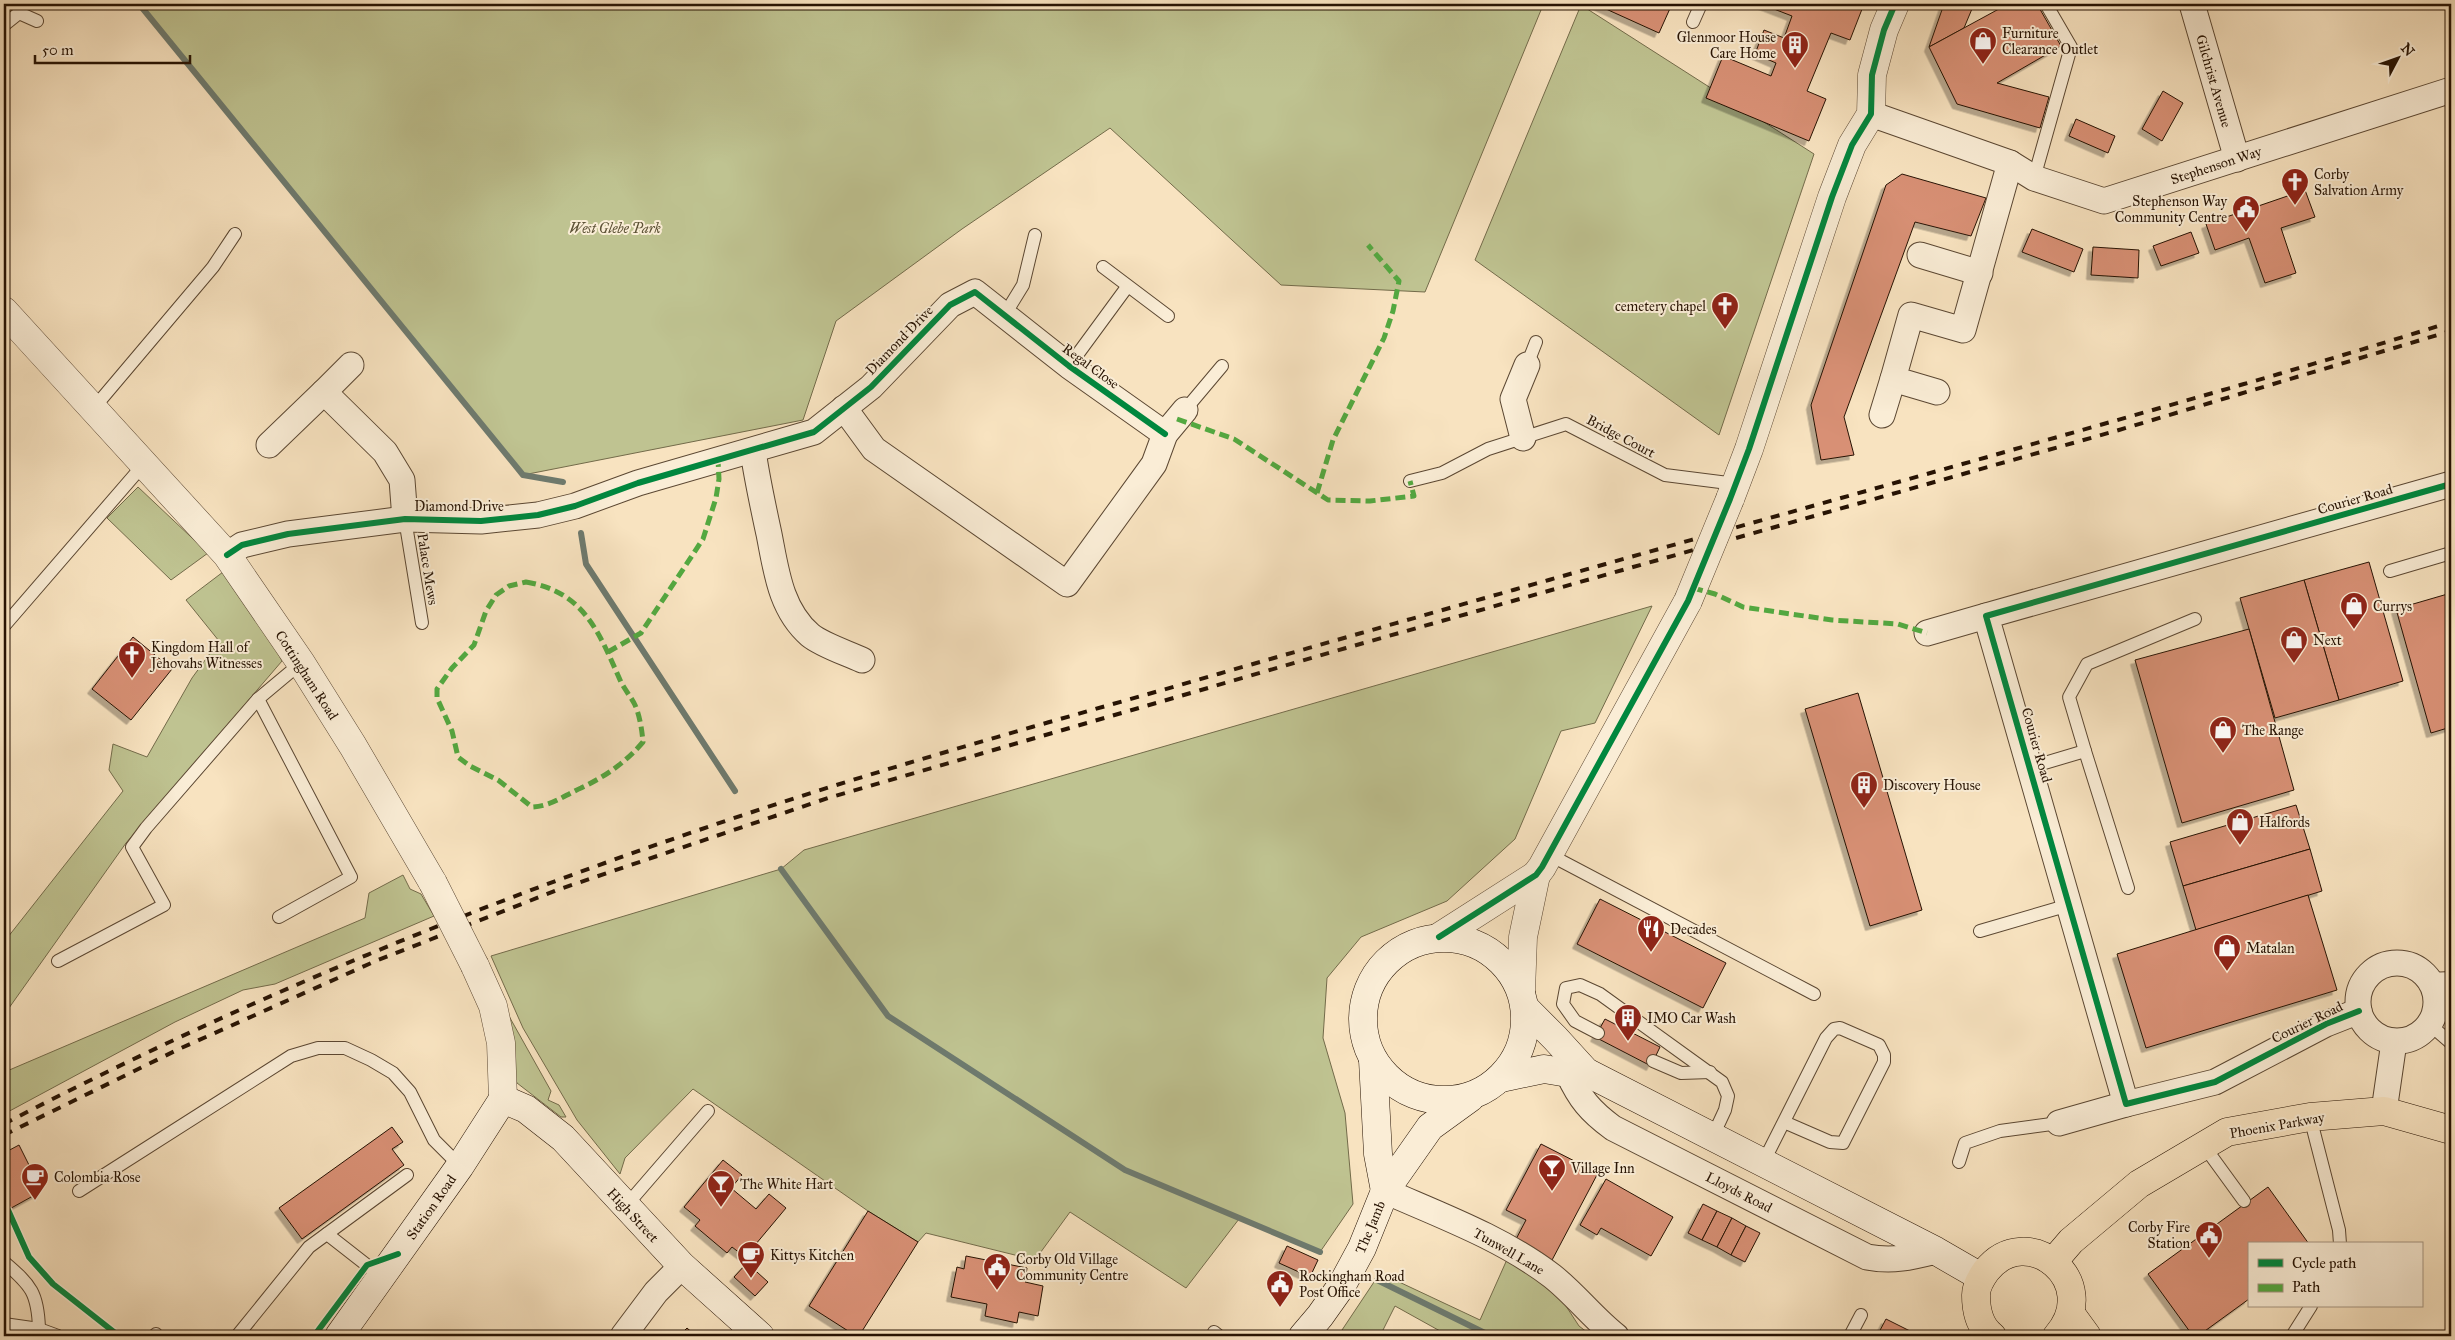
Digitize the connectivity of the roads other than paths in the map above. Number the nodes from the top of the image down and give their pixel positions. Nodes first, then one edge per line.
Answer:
1 (1701, 4) edge
2 (1895, 4) edge
3 (2046, 4) edge
4 (2192, 4) edge
5 (37, 21) dead end
6 (1693, 22) dead end
7 (4, 25) edge
8 (2451, 90) edge
9 (1871, 114) junction
10 (2237, 159) junction
11 (2010, 163) junction
12 (2034, 178) junction
13 (235, 234) dead end
14 (1035, 235) dead end
15 (1920, 255) dead end
16 (1103, 268) dead end
17 (1980, 273) junction
18 (1127, 287) junction
19 (4, 311) edge
20 (1004, 316) junction
21 (1168, 316) dead end
22 (1536, 342) dead end
23 (351, 365) dead end
24 (1527, 365) joint
25 (1070, 366) junction
26 (1222, 366) dead end
27 (1893, 379) junction
28 (324, 392) junction
29 (1938, 392) dead end
30 (844, 408) junction
31 (93, 409) junction
32 (1185, 410) joint
33 (1882, 415) dead end
34 (1165, 434) junction
35 (1523, 438) junction
36 (269, 445) dead end
37 (753, 451) junction
38 (144, 464) junction
39 (1410, 481) dead end
40 (2451, 484) edge
41 (1733, 491) junction
42 (405, 519) junction
43 (2451, 553) edge
44 (227, 555) junction
45 (2390, 571) dead end
46 (1986, 616) junction
47 (2195, 619) dead end
48 (422, 623) dead end
49 (4, 626) edge
50 (1927, 633) dead end
51 (862, 660) dead end
52 (301, 663) junction
53 (258, 699) junction
54 (2085, 751) junction
55 (2031, 767) junction
56 (1543, 865) junction
57 (2128, 888) dead end
58 (2069, 905) junction
59 (279, 917) dead end
60 (1980, 931) dead end
61 (1439, 937) junction
62 (58, 961) dead end
63 (2440, 978) edge
64 (1814, 994) dead end
65 (1523, 1000) junction
66 (2359, 1011) junction
67 (2428, 1023) junction
68 (1598, 1033) dead end
69 (2394, 1042) junction
70 (2451, 1043) edge
71 (1373, 1060) junction
72 (1653, 1061) dead end
73 (1710, 1072) junction
74 (1577, 1073) junction
75 (1501, 1078) junction
76 (1472, 1096) junction
77 (503, 1099) junction
78 (2126, 1104) junction
79 (708, 1111) dead end
80 (2384, 1111) junction
81 (2310, 1117) junction
82 (1784, 1122) junction
83 (2058, 1123) joint
84 (2451, 1130) edge
85 (1712, 1138) junction
86 (2204, 1146) junction
87 (1959, 1162) dead end
88 (1763, 1164) junction
89 (460, 1166) junction
90 (407, 1175) dead end
91 (79, 1191) dead end
92 (1385, 1191) junction
93 (2244, 1201) dead end
94 (625, 1207) junction
95 (327, 1234) junction
96 (2340, 1242) edge
97 (1936, 1251) junction
98 (4, 1262) edge
99 (2053, 1262) junction
100 (682, 1266) junction
101 (382, 1276) junction
102 (1981, 1277) junction
103 (2310, 1308) edge
104 (1861, 1315) dead end
105 (4, 1324) edge
106 (2064, 1325) edge
107 (39, 1329) junction
108 (58, 1336) edge
109 (236, 1336) edge
110 (339, 1336) edge
111 (623, 1336) edge
112 (760, 1336) edge
113 (1303, 1336) edge
114 (1616, 1336) edge
115 (1850, 1336) edge
116 (1992, 1336) edge
117 (2087, 1336) edge
118 (2292, 1336) edge

1 - 6 lane
2 - 9 main road
3 - 12 lane
4 - 10 street, Gilchrist Avenue
5 - 7 lane
8 - 10 street, Stephenson Way
9 - 11 street, Stephenson Way
9 - 41 main road
10 - 12 street, Stephenson Way
11 - 12 street, Stephenson Way
11 - 17 street
13 - 31 lane
14 - 20 lane
15 - 17 street
16 - 18 lane
17 - 27 street
18 - 21 lane
18 - 25 lane
19 - 31 main road, Cottingham Road
20 - 25 street, Regal Close
20 - 30 street, Diamond Drive
22 - 24 lane
23 - 28 street
24 - 35 street
25 - 34 street, Regal Close
26 - 32 lane
27 - 29 street
27 - 33 street
28 - 36 street
28 - 42 street
30 - 34 street
30 - 37 street, Diamond Drive
31 - 38 main road, Cottingham Road
32 - 34 street
35 - 39 lane, Bridge Court
35 - 41 lane, Bridge Court
37 - 42 street, Diamond Drive
37 - 51 street
38 - 44 main road, Cottingham Road
38 - 49 lane
40 - 46 street, Courier Road
41 - 56 main road, bridge
42 - 44 street, Diamond Drive
42 - 48 lane, Palace Mews
43 - 45 lane
44 - 52 main road, Cottingham Road
46 - 50 street
46 - 55 street, Courier Road
47 - 54 lane
52 - 53 lane
52 - 77 main road, Cottingham Road, bridge
53 - 59 lane
53 - 62 lane
54 - 55 lane
54 - 57 lane
55 - 58 street, Courier Road
56 - 61 main road
56 - 64 lane
56 - 65 main road
58 - 60 lane
58 - 78 street, Courier Road
61 - 65 main road
61 - 71 main road
63 - 66 street
63 - 67 street
65 - 74 main road, Lloyds Road
65 - 75 main road
66 - 69 street
66 - 78 street, Courier Road
67 - 69 street
67 - 70 lane
68 - 73 lane
69 - 80 street
71 - 76 main road
71 - 92 main road, The Jamb
72 - 73 lane
73 - 85 lane
74 - 75 main road, Lloyds Road
74 - 85 main road, Lloyds Road
74 - 97 street, Lloyds Road
75 - 76 main road
76 - 92 main road, The Jamb
77 - 89 main road, Station Road
77 - 94 main road, High Street
78 - 83 street, Courier Road
79 - 94 lane
80 - 81 main road, Phoenix Parkway
80 - 84 main road, Phoenix Parkway
81 - 86 main road, Phoenix Parkway
81 - 96 lane
82 - 82 lane
82 - 88 lane
83 - 87 lane
85 - 88 main road, Lloyds Road
86 - 93 lane
86 - 99 main road, Phoenix Parkway
88 - 97 main road, Lloyds Road
89 - 91 lane
89 - 101 main road, Station Road
90 - 95 lane
92 - 113 main road, The Jamb
92 - 114 street, Tunwell Lane
94 - 100 main road, High Street
95 - 101 lane
95 - 109 lane
97 - 102 main road, Lloyds Road
98 - 107 lane
99 - 102 main road
99 - 106 main road
100 - 111 street
100 - 112 main road, High Street
101 - 110 main road, Station Road
102 - 116 main road
103 - 118 lane
104 - 115 lane
105 - 107 lane
106 - 117 main road
107 - 108 lane

